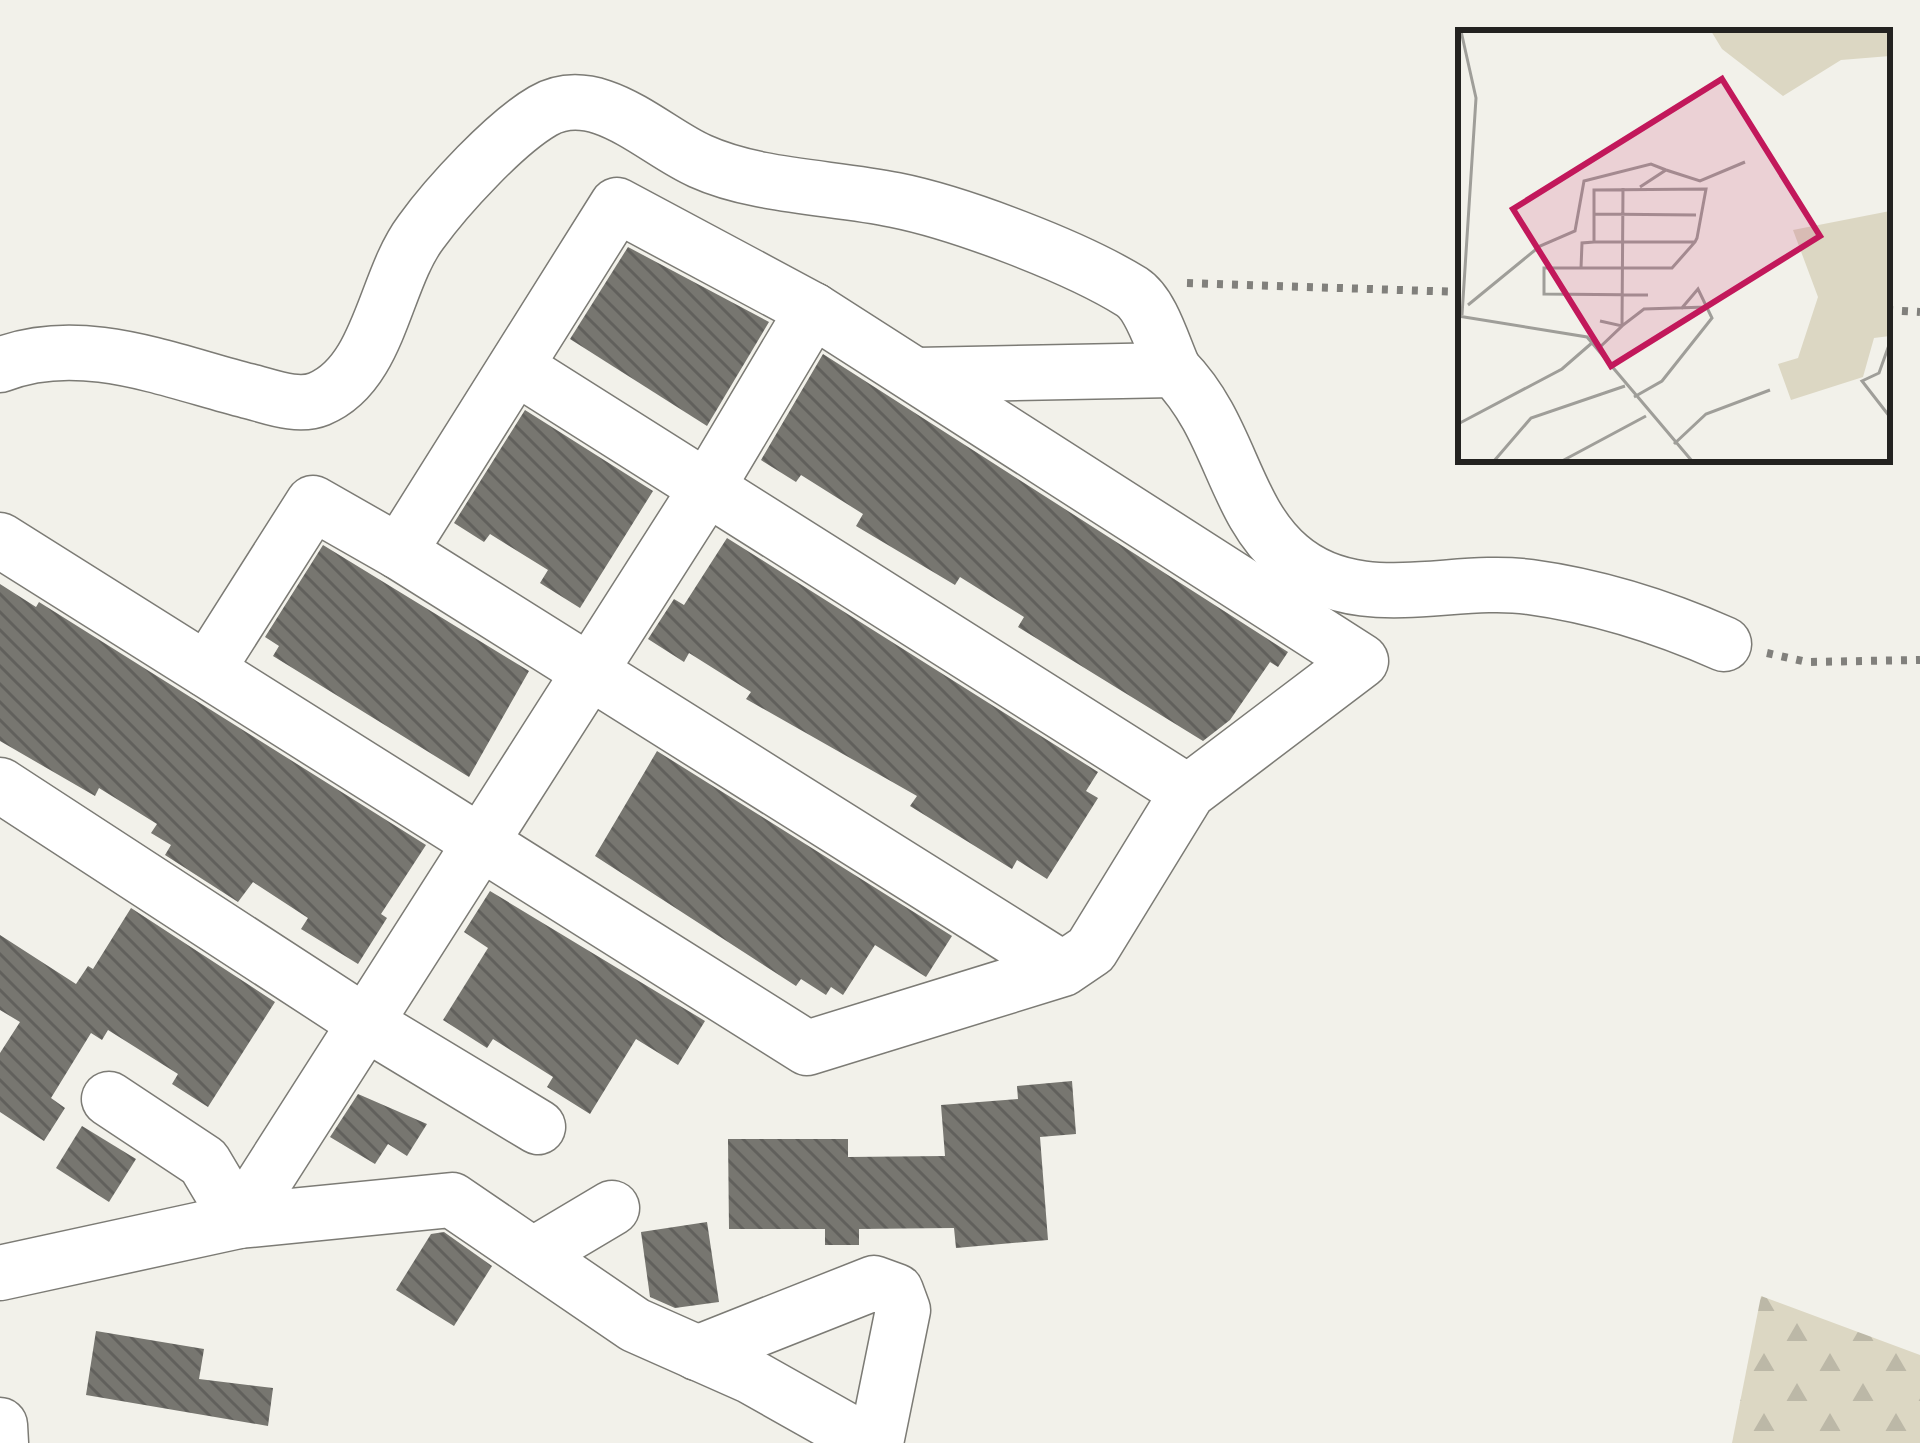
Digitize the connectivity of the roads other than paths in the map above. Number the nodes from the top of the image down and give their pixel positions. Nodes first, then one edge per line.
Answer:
1 (813, 310) junction
2 (0, 365) edge
3 (519, 369) junction
4 (1174, 370) junction
5 (917, 375) junction
6 (706, 488) junction
7 (0, 540) edge
8 (399, 552) junction
9 (1724, 644) road end
10 (207, 670) junction
11 (591, 670) junction
12 (0, 785) edge
13 (1188, 792) junction
14 (475, 843) junction
15 (1063, 969) junction
16 (364, 1022) junction
17 (109, 1099) dead end
18 (538, 1127) dead end
19 (612, 1208) dead end
20 (239, 1221) junction
21 (533, 1256) junction
22 (0, 1273) edge
23 (697, 1353) junction
24 (0, 1425) edge
25 (1, 1443) edge
26 (873, 1443) edge

1 - 3 street
1 - 5 street
1 - 6 street
2 - 4 street
3 - 6 street
3 - 8 street
4 - 5 street
4 - 9 street
5 - 13 street
6 - 11 street
6 - 13 street
7 - 10 street
8 - 10 street
8 - 11 street
10 - 14 street
11 - 14 street
11 - 15 street
12 - 16 street
13 - 15 street
14 - 15 street
14 - 16 street
16 - 18 street
16 - 20 street
17 - 20 street
19 - 21 street
20 - 21 street
20 - 22 street
21 - 23 street
23 - 26 street
23 - 26 street
24 - 25 street

